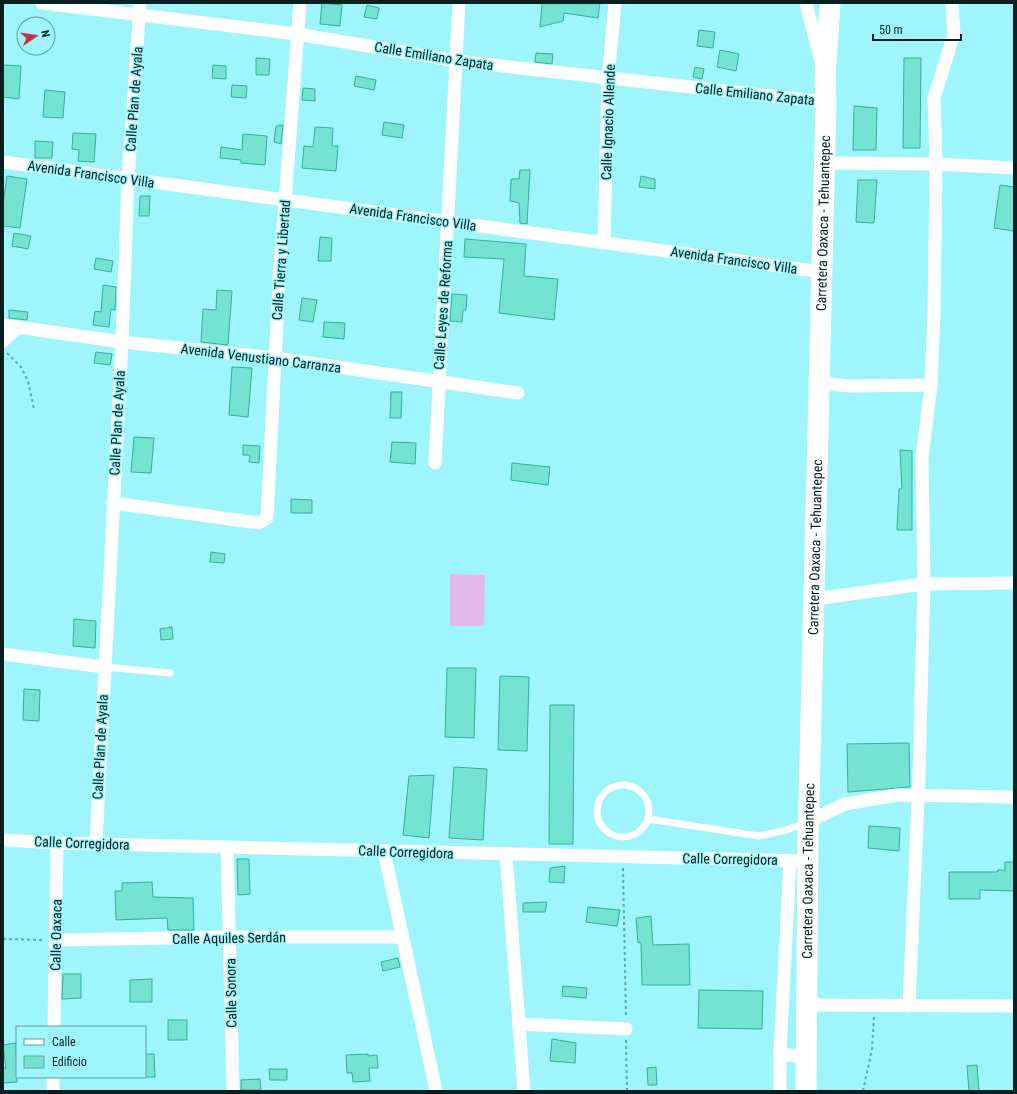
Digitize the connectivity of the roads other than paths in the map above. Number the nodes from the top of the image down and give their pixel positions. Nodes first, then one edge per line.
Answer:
1 (42, 3) edge
2 (300, 3) edge
3 (459, 3) edge
4 (615, 3) edge
5 (806, 3) edge
6 (830, 3) edge
7 (952, 3) edge
8 (140, 9) edge
9 (298, 34) junction
10 (457, 61) junction
11 (608, 79) junction
12 (825, 79) junction
13 (826, 102) junction
14 (3, 162) edge
15 (825, 163) junction
16 (936, 164) junction
17 (1014, 168) edge
18 (128, 179) junction
19 (285, 200) junction
20 (448, 222) junction
21 (604, 242) junction
22 (822, 272) junction
23 (3, 325) edge
24 (17, 328) junction
25 (122, 342) junction
26 (4, 346) edge
27 (275, 358) junction
28 (438, 382) junction
29 (819, 383) junction
30 (931, 385) junction
31 (518, 393) dead end
32 (435, 463) dead end
33 (113, 503) junction
34 (1014, 583) edge
35 (924, 584) junction
36 (814, 599) junction
37 (3, 654) edge
38 (104, 667) junction
39 (170, 673) dead end
40 (918, 795) junction
41 (1014, 797) edge
42 (648, 819) junction
43 (809, 821) junction
44 (3, 840) edge
45 (57, 842) junction
46 (96, 843) junction
47 (227, 847) junction
48 (384, 851) junction
49 (506, 854) junction
50 (799, 861) junction
51 (229, 937) junction
52 (402, 937) junction
53 (56, 940) junction
54 (808, 1006) junction
55 (910, 1006) junction
56 (1014, 1006) edge
57 (519, 1024) junction
58 (54, 1026) edge
59 (626, 1029) road end
60 (780, 1053) junction
61 (807, 1059) junction
62 (53, 1078) edge
63 (53, 1091) edge
64 (233, 1091) edge
65 (436, 1091) edge
66 (524, 1091) edge
67 (780, 1091) edge
68 (806, 1091) edge

1 - 8 street, Calle Emiliano Zapata
2 - 9 street, Calle Tierra y Libertad
3 - 10 street, Calle Leyes de Reforma
4 - 11 street, Calle Ignacio Allende
5 - 12 street
6 - 12 main road, Carretera Oaxaca - Tehuantepec
7 - 16 street
8 - 9 street, Calle Emiliano Zapata
8 - 18 street, Calle Plan de Ayala
9 - 10 street, Calle Emiliano Zapata
9 - 19 street, Calle Tierra y Libertad
10 - 11 street, Calle Emiliano Zapata
10 - 20 street, Calle Leyes de Reforma
11 - 13 street, Calle Emiliano Zapata
11 - 21 street, Calle Ignacio Allende
12 - 13 main road, Carretera Oaxaca - Tehuantepec
13 - 15 main road, Carretera Oaxaca - Tehuantepec
14 - 18 street, Avenida Francisco Villa
15 - 16 street
15 - 22 main road, Carretera Oaxaca - Tehuantepec
16 - 17 street
16 - 30 street
18 - 19 street, Avenida Francisco Villa
18 - 25 street, Calle Plan de Ayala
19 - 20 street, Avenida Francisco Villa
19 - 27 street, Calle Tierra y Libertad
20 - 21 street, Avenida Francisco Villa
20 - 28 street, Calle Leyes de Reforma
21 - 22 street, Avenida Francisco Villa
22 - 29 main road, Carretera Oaxaca - Tehuantepec
23 - 24 street, Avenida Venustiano Carranza
24 - 25 street, Avenida Venustiano Carranza
24 - 26 street
25 - 27 street, Avenida Venustiano Carranza
25 - 33 street, Calle Plan de Ayala
27 - 28 street, Avenida Venustiano Carranza
27 - 33 street, Calle Tierra y Libertad
28 - 31 street, Avenida Venustiano Carranza
28 - 32 street, Calle Leyes de Reforma
29 - 30 street
29 - 36 main road, Carretera Oaxaca - Tehuantepec
30 - 35 street
33 - 38 street, Calle Plan de Ayala
34 - 35 street
35 - 36 street
35 - 40 street
36 - 43 main road, Carretera Oaxaca - Tehuantepec
37 - 38 street
38 - 39 lane
38 - 46 street, Calle Plan de Ayala
40 - 41 street
40 - 43 street
40 - 55 street
42 - 42 lane
42 - 43 lane
43 - 50 main road, Carretera Oaxaca - Tehuantepec
44 - 45 street, Calle Corregidora
45 - 46 street, Calle Corregidora
45 - 53 street, Calle Oaxaca
46 - 47 street, Calle Corregidora
47 - 48 street, Calle Corregidora
47 - 51 street, Calle Sonora
48 - 49 street, Calle Corregidora
48 - 52 street
49 - 50 street, Calle Corregidora
49 - 57 street
50 - 54 main road, Carretera Oaxaca - Tehuantepec
50 - 60 street
51 - 52 street, Calle Aquiles Serdán
51 - 53 street, Calle Aquiles Serdán
51 - 64 street, Calle Sonora
52 - 65 street
53 - 58 street, Calle Oaxaca
54 - 55 street
54 - 61 main road, Carretera Oaxaca - Tehuantepec
55 - 56 street
57 - 59 street
57 - 66 street
60 - 61 street
60 - 67 street
61 - 68 main road, Carretera Oaxaca - Tehuantepec
62 - 63 street

